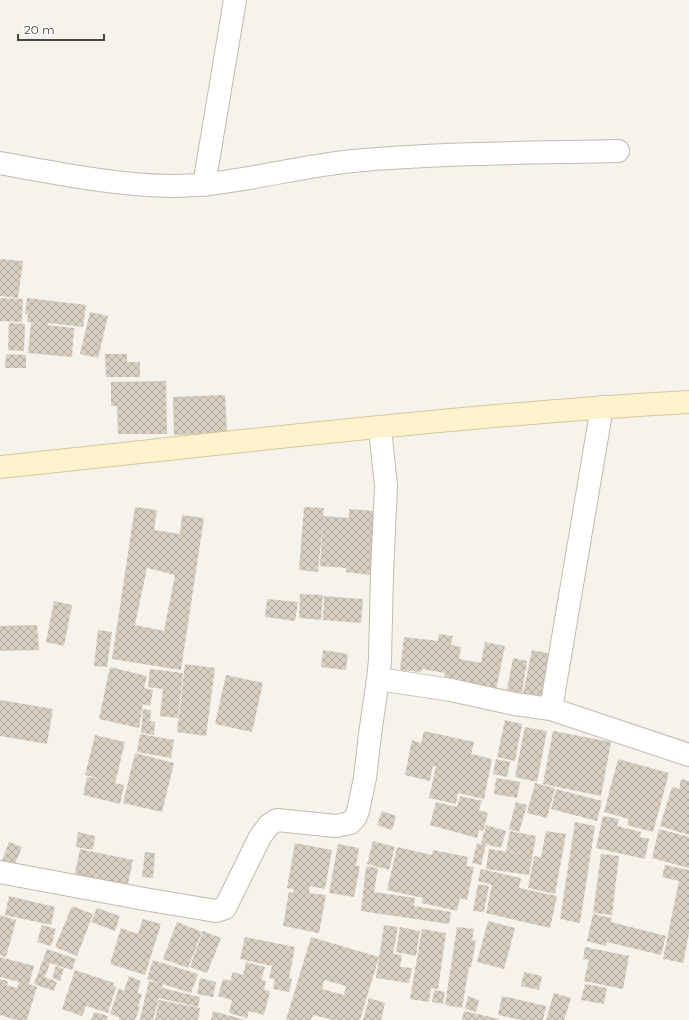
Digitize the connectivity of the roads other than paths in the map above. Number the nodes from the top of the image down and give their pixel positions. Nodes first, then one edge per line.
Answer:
1 (235, 0) edge
2 (618, 151) dead end
3 (0, 163) edge
4 (204, 185) junction
5 (689, 402) edge
6 (602, 407) junction
7 (380, 428) junction
8 (0, 467) edge
9 (378, 679) junction
10 (551, 709) junction
11 (689, 755) edge
12 (0, 872) edge

1 - 4 street
2 - 4 street
3 - 4 street
5 - 6 street
6 - 7 street
6 - 10 street
7 - 8 street
7 - 9 street
9 - 10 street
9 - 12 street
10 - 11 street

